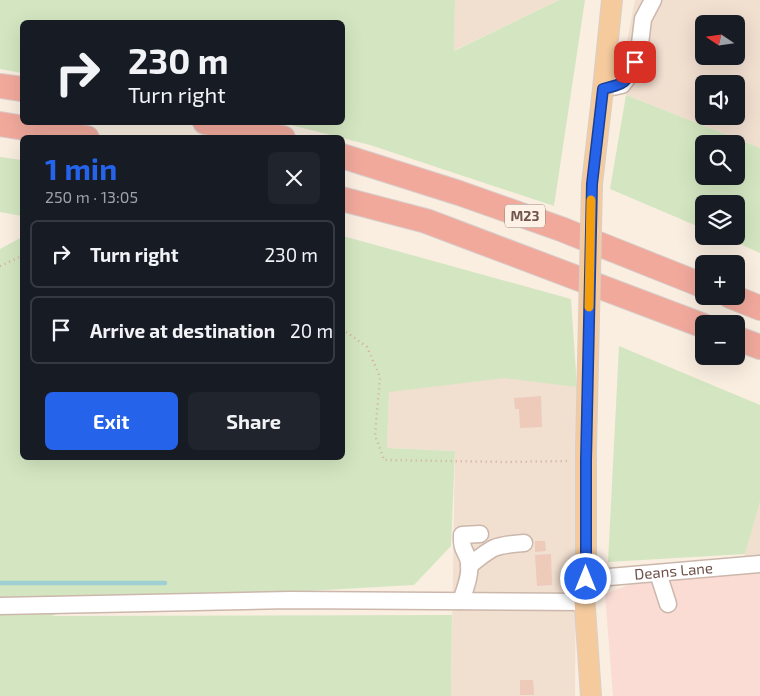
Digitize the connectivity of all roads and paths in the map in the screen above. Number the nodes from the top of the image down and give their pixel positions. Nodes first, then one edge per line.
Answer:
1 (612, 0) edge
2 (653, 0) edge
3 (0, 86) edge
4 (20, 89) edge
5 (603, 89) junction
6 (0, 124) edge
7 (220, 125) edge
8 (68, 135) edge
9 (268, 135) edge
10 (345, 157) edge
11 (345, 200) edge
12 (20, 257) edge
13 (0, 266) edge
14 (695, 282) edge
15 (745, 302) edge
16 (760, 308) edge
17 (695, 323) edge
18 (345, 331) edge
19 (745, 341) edge
20 (760, 347) edge
21 (586, 455) junction
22 (480, 534) dead end
23 (524, 543) dead end
24 (760, 564) edge
25 (468, 566) junction
26 (658, 573) junction
27 (586, 579) junction
28 (461, 601) junction
29 (584, 602) junction
30 (668, 604) dead end
31 (0, 606) edge
32 (591, 696) edge

1 - 5 main road
2 - 5 street
3 - 4 highway
5 - 21 main road, bridge
6 - 8 highway
7 - 9 highway
10 - 14 highway, M23
11 - 17 highway, M23
12 - 13 path
15 - 16 highway
18 - 21 path
19 - 20 highway
21 - 27 main road
22 - 25 street
23 - 25 street
24 - 26 street, Deans Lane
25 - 28 street
26 - 27 street, Deans Lane
26 - 30 street
27 - 29 main road
28 - 29 street
28 - 31 street
29 - 32 main road

